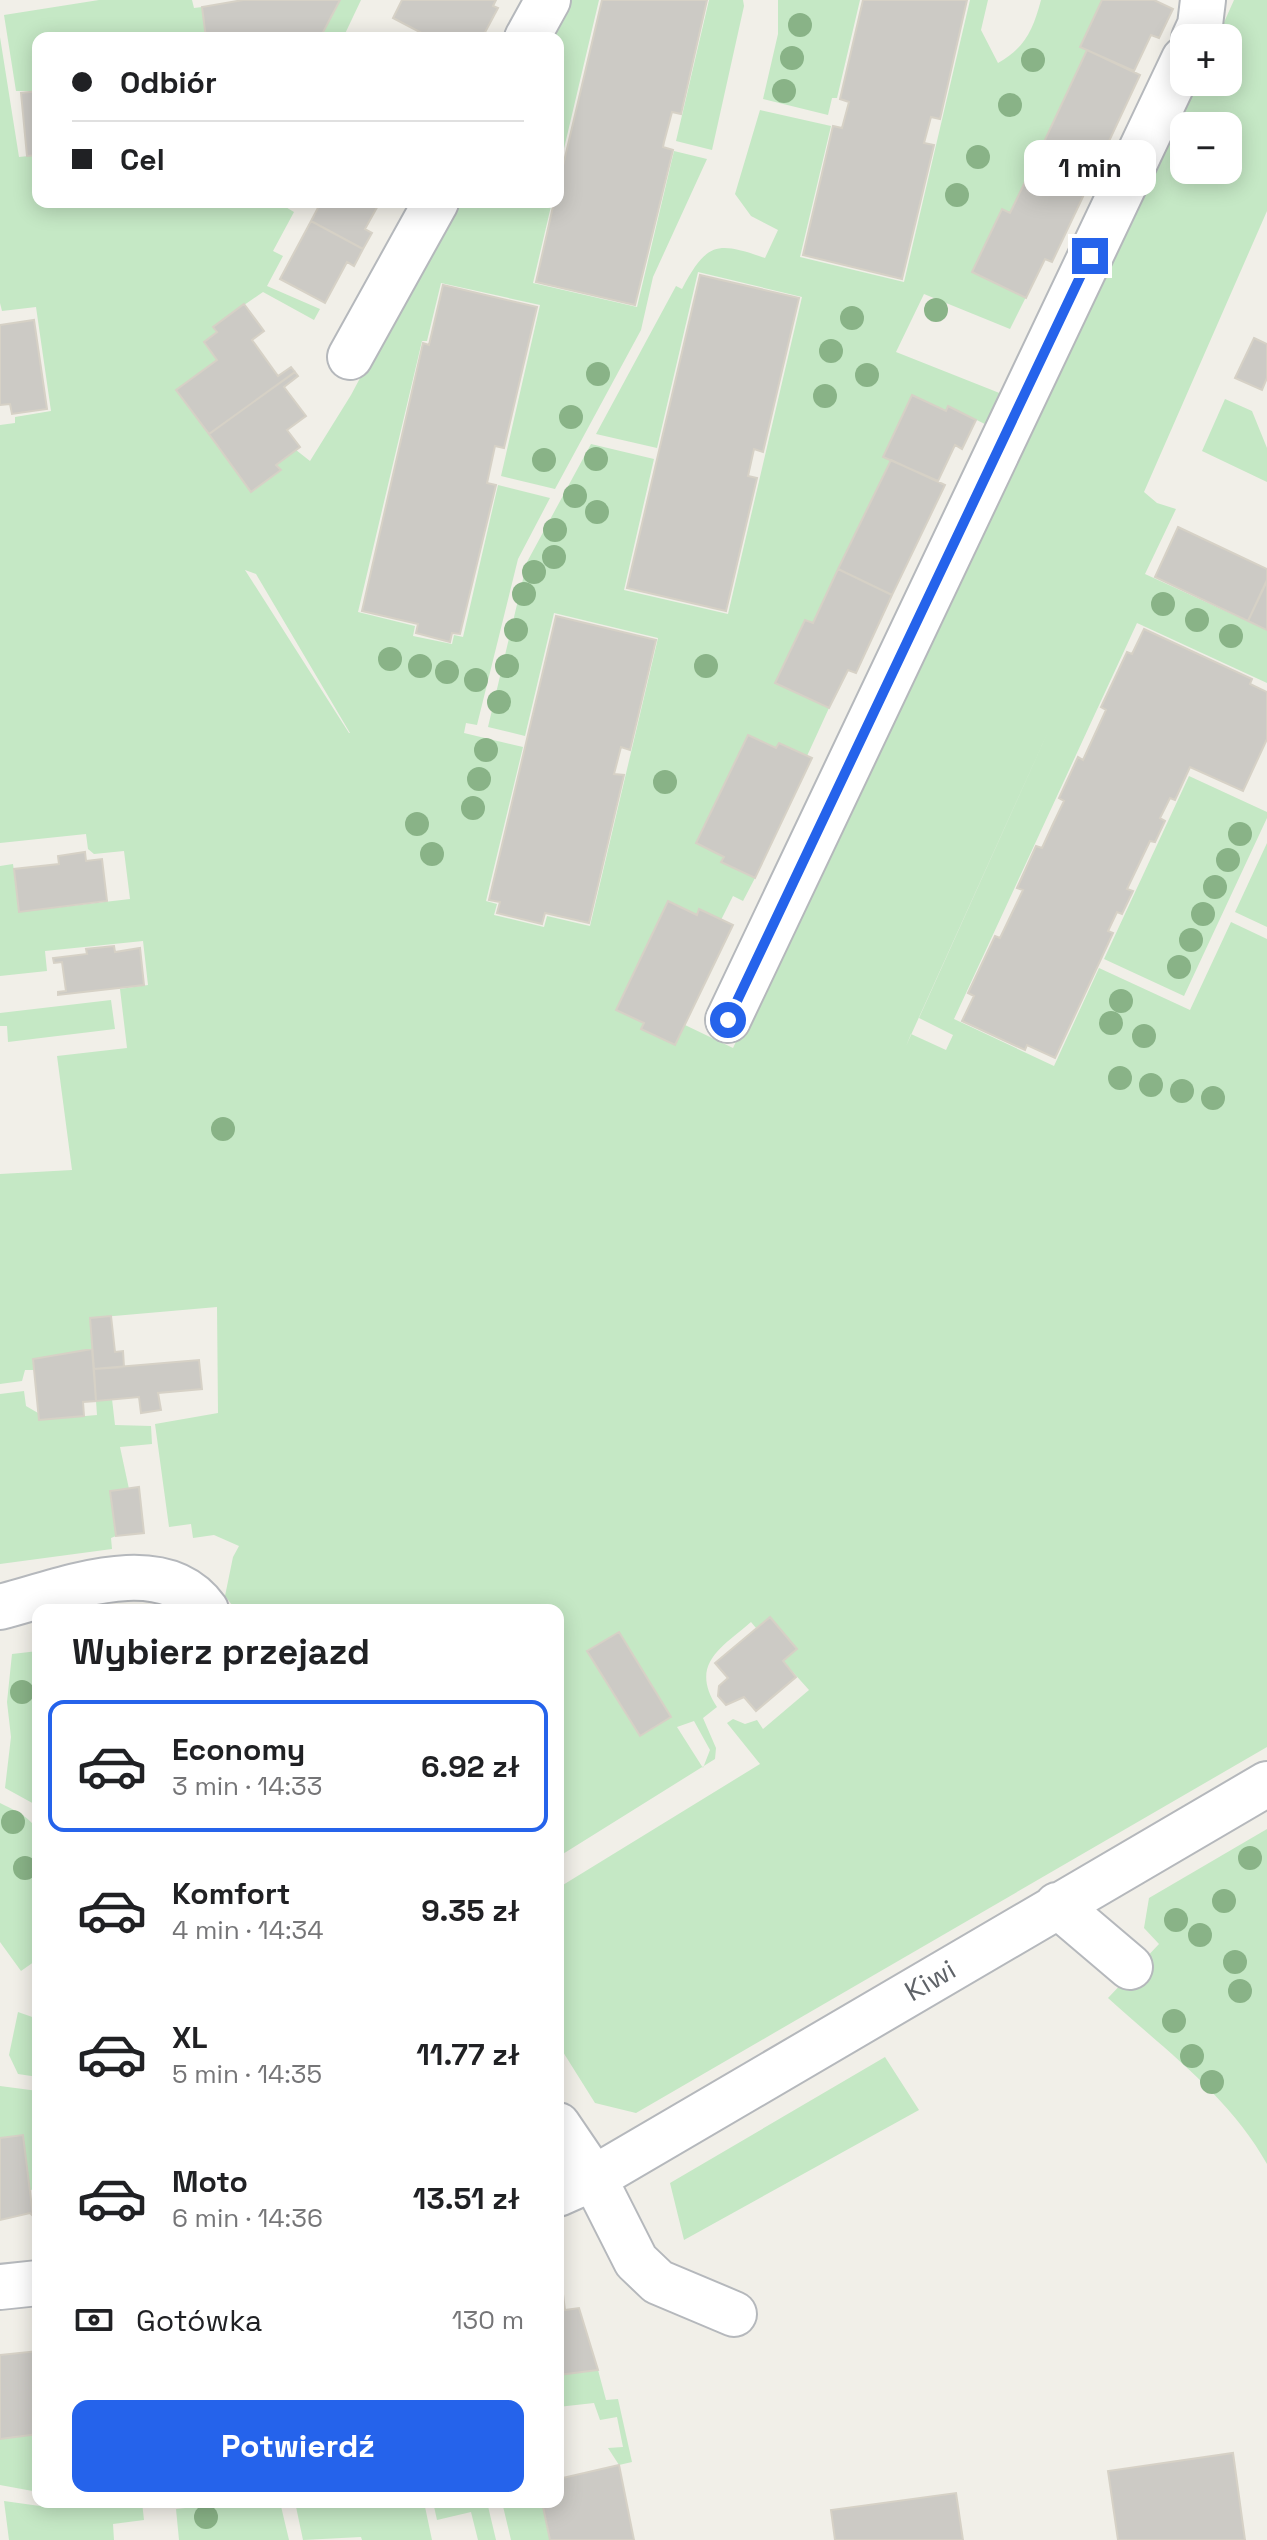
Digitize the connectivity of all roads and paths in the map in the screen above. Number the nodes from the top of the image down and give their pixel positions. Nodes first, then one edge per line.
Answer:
1 (548, 0) edge
2 (1203, 0) edge
3 (1200, 24) edge
4 (530, 32) edge
5 (1170, 89) edge
6 (433, 208) edge
7 (350, 357) dead end
8 (728, 1020) dead end
9 (201, 1604) edge
10 (0, 1607) edge
11 (1267, 1784) edge
12 (1057, 1905) junction
13 (1130, 1967) dead end
14 (564, 2145) edge
15 (576, 2186) edge
16 (32, 2284) edge
17 (0, 2287) edge
18 (734, 2314) dead end

1 - 4 street
2 - 3 street
5 - 8 street
6 - 7 street
9 - 10 street
11 - 12 street, Kiwi
12 - 13 street
12 - 15 street, Kiwi
14 - 15 street
15 - 18 street
16 - 17 street

